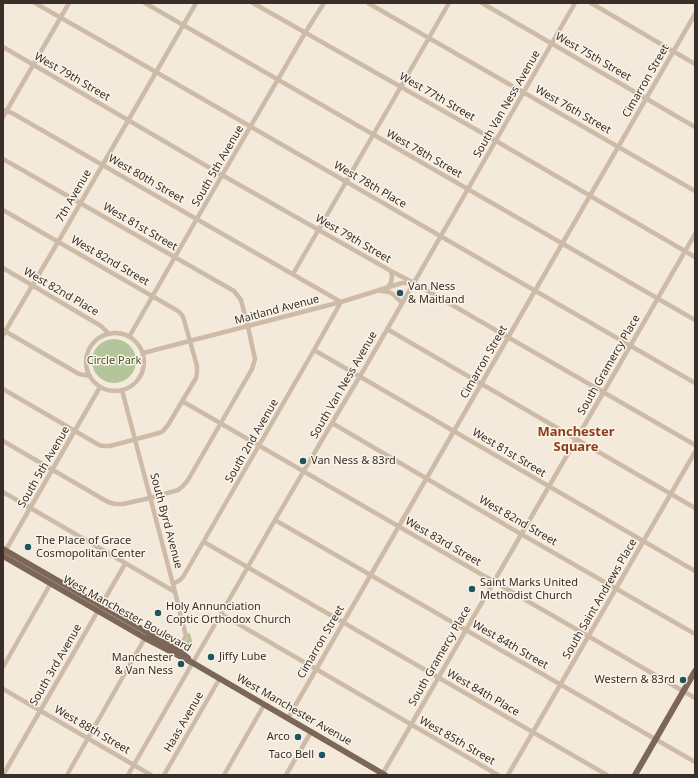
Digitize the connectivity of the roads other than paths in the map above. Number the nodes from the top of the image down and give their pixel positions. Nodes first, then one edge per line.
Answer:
1 (35, 3) edge
2 (69, 3) edge
3 (145, 3) edge
4 (196, 3) edge
5 (253, 3) edge
6 (368, 3) edge
7 (449, 3) edge
8 (482, 3) edge
9 (575, 3) edge
10 (591, 3) edge
11 (323, 4) edge
12 (695, 14) edge
13 (60, 18) junction
14 (183, 25) junction
15 (305, 33) junction
16 (429, 38) junction
17 (552, 44) junction
18 (3, 47) edge
19 (673, 51) junction
20 (695, 64) edge
21 (34, 65) junction
22 (156, 72) junction
23 (278, 80) junction
24 (401, 87) junction
25 (524, 93) junction
26 (646, 99) junction
27 (5, 110) edge
28 (3, 117) edge
29 (128, 120) junction
30 (251, 127) junction
31 (695, 127) edge
32 (373, 135) junction
33 (496, 141) junction
34 (618, 147) junction
35 (3, 159) edge
36 (102, 164) junction
37 (222, 175) junction
38 (346, 182) junction
39 (468, 189) junction
40 (695, 192) edge
41 (590, 196) junction
42 (80, 203) junction
43 (3, 210) edge
44 (198, 219) junction
45 (318, 230) junction
46 (695, 234) edge
47 (440, 236) junction
48 (58, 242) junction
49 (563, 244) junction
50 (685, 251) junction
51 (695, 257) edge
52 (175, 258) junction
53 (3, 268) edge
54 (391, 271) junction
55 (293, 274) junction
56 (414, 283) junction
57 (32, 285) junction
58 (382, 290) junction
59 (535, 291) junction
60 (153, 296) junction
61 (657, 299) junction
62 (341, 302) junction
63 (402, 303) junction
64 (695, 320) edge
65 (248, 327) junction
66 (387, 329) junction
67 (4, 332) edge
68 (109, 334) junction
69 (129, 337) junction
70 (508, 337) junction
71 (191, 341) junction
72 (630, 345) junction
73 (314, 350) junction
74 (143, 353) junction
75 (90, 376) junction
76 (360, 377) junction
77 (695, 383) edge
78 (481, 384) junction
79 (100, 387) junction
80 (3, 389) edge
81 (122, 390) junction
82 (603, 392) junction
83 (182, 401) junction
84 (221, 423) junction
85 (332, 423) junction
86 (454, 430) junction
87 (75, 431) junction
88 (576, 439) junction
89 (135, 440) junction
90 (3, 441) edge
91 (695, 445) edge
92 (259, 446) junction
93 (695, 452) edge
94 (52, 470) junction
95 (303, 472) junction
96 (426, 478) junction
97 (549, 486) junction
98 (3, 492) edge
99 (671, 494) junction
100 (150, 498) junction
101 (30, 508) junction
102 (695, 508) edge
103 (275, 520) junction
104 (398, 527) junction
105 (521, 534) junction
106 (644, 541) junction
107 (204, 542) junction
108 (4, 552) edge
109 (125, 564) junction
110 (248, 567) junction
111 (695, 570) edge
112 (370, 575) junction
113 (494, 581) junction
114 (51, 583) junction
115 (173, 584) junction
116 (616, 589) junction
117 (175, 592) junction
118 (99, 608) junction
119 (221, 614) junction
120 (342, 623) junction
121 (466, 630) junction
122 (695, 634) edge
123 (588, 637) junction
124 (145, 638) junction
125 (177, 652) junction
126 (194, 662) junction
127 (3, 667) edge
128 (316, 668) junction
129 (695, 671) edge
130 (220, 678) junction
131 (438, 678) junction
132 (560, 685) junction
133 (3, 689) edge
134 (683, 691) junction
135 (695, 698) edge
136 (264, 705) junction
137 (40, 711) junction
138 (288, 718) junction
139 (411, 724) junction
140 (311, 732) junction
141 (533, 732) junction
142 (88, 738) junction
143 (655, 739) junction
144 (695, 762) edge
145 (134, 765) junction
146 (383, 774) edge
147 (3, 775) edge
148 (67, 775) edge
149 (128, 775) edge
150 (151, 775) edge
151 (164, 775) edge
152 (224, 775) edge
153 (286, 775) edge
154 (498, 775) edge
155 (508, 775) edge
156 (607, 775) edge
157 (635, 775) edge

1 - 13 street, West 78th Place
2 - 13 street
3 - 14 street, West 78th Street
4 - 14 street, 7th Avenue
5 - 15 street, West 77th Street
6 - 16 street, West 76th Street
7 - 16 street
8 - 17 street, West 75th Street
9 - 17 street, South Van Ness Avenue
10 - 19 street
11 - 15 street, South 5th Avenue
12 - 19 street, Cimarron Street
13 - 21 street
13 - 22 street, West 78th Place
14 - 22 street, 7th Avenue
14 - 23 street, West 78th Street
15 - 23 street, South 5th Avenue
15 - 24 street, West 77th Street
16 - 24 street
16 - 25 street, West 76th Street
17 - 25 street, South Van Ness Avenue
17 - 26 street, West 75th Street
18 - 21 street, West 79th Street
19 - 20 street
19 - 26 street, Cimarron Street
21 - 27 street
21 - 29 street, West 79th Street
22 - 29 street, 7th Avenue
22 - 30 street, West 78th Place
23 - 30 street, South 5th Avenue
23 - 32 street, West 78th Street
24 - 32 street
24 - 33 street, West 77th Street
25 - 33 street, South Van Ness Avenue
25 - 34 street, West 76th Street
26 - 31 street, West 75th Street
26 - 34 street, Cimarron Street
27 - 28 street
27 - 36 street, West 80th Street
29 - 36 street, 7th Avenue
29 - 37 street, West 79th Street
30 - 37 street, South 5th Avenue
30 - 38 street, West 78th Place
32 - 38 street
32 - 39 street, West 78th Street
33 - 39 street, South Van Ness Avenue
33 - 41 street, West 77th Street
34 - 40 street, West 76th Street
34 - 41 street, Cimarron Street
35 - 42 street, West 81st Street
36 - 42 street, 7th Avenue
36 - 44 street, West 80th Street
37 - 44 street, South 5th Avenue
37 - 45 street, West 79th Street
38 - 45 street
38 - 47 street, West 78th Place
39 - 47 street, South Van Ness Avenue
39 - 49 street, West 78th Street
41 - 49 street, Cimarron Street
41 - 50 street, West 77th Street
42 - 48 street, 7th Avenue
42 - 52 street, West 81st Street
43 - 48 street, West 82nd Street
44 - 52 street, South 5th Avenue
44 - 55 street, West 80th Street
45 - 54 street, West 79th Street
45 - 55 street
46 - 50 street, South Gramercy Place
47 - 56 street, South Van Ness Avenue
47 - 59 street, West 78th Place
48 - 57 street, 7th Avenue
48 - 60 street, West 82nd Street
49 - 59 street, Cimarron Street
49 - 61 street, West 78th Street
50 - 51 street, West 77th Street
50 - 61 street, South Gramercy Place
52 - 60 street, South 5th Avenue
52 - 65 street, West 81st Street
53 - 57 street, West 82nd Place
54 - 56 street, West 79th Street
54 - 58 street
55 - 62 street, West 80th Street
56 - 58 street, Maitland Avenue
56 - 63 street, South Van Ness Avenue
56 - 70 street, West 79th Street
57 - 67 street, 7th Avenue
57 - 68 street, West 82nd Place
58 - 62 street, Maitland Avenue
58 - 63 street
59 - 70 street, Cimarron Street
59 - 72 street, West 78th Place
60 - 69 street, South 5th Avenue
60 - 71 street, West 82nd Street
61 - 64 street, West 78th Street
61 - 72 street, South Gramercy Place
62 - 65 street, Maitland Avenue
62 - 73 street, South 2nd Avenue
63 - 66 street, South Van Ness Avenue
65 - 71 street, Maitland Avenue
65 - 84 street
66 - 76 street, South Van Ness Avenue
66 - 78 street
67 - 75 street
68 - 69 street
68 - 75 street
69 - 74 street
70 - 78 street, Cimarron Street
70 - 82 street, West 79th Street
71 - 74 street, Maitland Avenue
71 - 83 street, West 82nd Street
72 - 77 street, West 78th Place
72 - 82 street, South Gramercy Place
73 - 76 street, West 81st Street
73 - 92 street, South 2nd Avenue
74 - 81 street
75 - 79 street
76 - 85 street, South Van Ness Avenue
76 - 86 street, West 81st Street
78 - 86 street, Cimarron Street
78 - 88 street
79 - 81 street
79 - 87 street, South 5th Avenue
80 - 87 street
81 - 89 street, South Byrd Avenue
82 - 88 street, South Gramercy Place
82 - 91 street, West 79th Street
83 - 84 street, West 83rd Street
83 - 89 street, West 82nd Street
84 - 92 street, West 83rd Street
84 - 100 street
85 - 95 street, South Van Ness Avenue
85 - 96 street, West 82nd Street
86 - 96 street, Cimarron Street
86 - 97 street, West 81st Street
87 - 89 street
87 - 94 street, South 5th Avenue
88 - 97 street, South Gramercy Place
88 - 99 street
89 - 100 street, South Byrd Avenue
90 - 94 street
92 - 95 street, West 83rd Street
92 - 107 street, South 2nd Avenue
93 - 99 street, South Saint Andrews Place
94 - 100 street
94 - 101 street, South 5th Avenue
95 - 103 street, South Van Ness Avenue
95 - 104 street, West 83rd Street
96 - 104 street, Cimarron Street
96 - 105 street, West 82nd Street
97 - 105 street, South Gramercy Place
97 - 106 street, West 81st Street
98 - 101 street
99 - 102 street
99 - 106 street, South Saint Andrews Place
100 - 115 street, South Byrd Avenue
101 - 108 street, South 5th Avenue
101 - 109 street
103 - 110 street, South Van Ness Avenue
103 - 112 street, West 84th Street
104 - 112 street, Cimarron Street
104 - 113 street, West 83rd Street
105 - 113 street, South Gramercy Place
105 - 116 street, West 82nd Street
106 - 111 street, West 81st Street
106 - 116 street, South Saint Andrews Place
107 - 110 street, West 84th Place
107 - 115 street, South 2nd Avenue
108 - 114 main road, West Manchester Boulevard
108 - 118 main road, West Manchester Boulevard
109 - 117 street
109 - 118 street, South 3rd Avenue
110 - 119 street, South Van Ness Avenue
110 - 120 street, West 84th Place
112 - 120 street, Cimarron Street
112 - 121 street, West 84th Street
113 - 121 street, South Gramercy Place
113 - 123 street, West 83rd Street
114 - 118 main road, West Manchester Boulevard
114 - 127 street
115 - 117 street, South Byrd Avenue
116 - 122 street, West 82nd Street
116 - 123 street, South Saint Andrews Place
117 - 125 street, South Byrd Avenue
118 - 124 main road, West Manchester Boulevard
118 - 125 main road, West Manchester Boulevard
118 - 137 street, South 3rd Avenue
119 - 126 street, South Van Ness Avenue
119 - 128 street, West 85th Street
120 - 128 street, Cimarron Street
120 - 131 street, West 84th Place
121 - 131 street, South Gramercy Place
121 - 132 street, West 84th Street
123 - 132 street, South Saint Andrews Place
123 - 134 street, West 83rd Street
124 - 125 main road, West Manchester Boulevard
124 - 142 street
125 - 126 main road, West Manchester Boulevard
126 - 130 main road, West Manchester Avenue
126 - 145 street, South Van Ness Avenue
128 - 138 street, Cimarron Street
128 - 139 street, West 85th Street
129 - 134 main road
130 - 136 main road, West Manchester Avenue
130 - 151 street, Haas Avenue
131 - 139 street, South Gramercy Place
131 - 141 street, West 84th Place
132 - 141 street, South Saint Andrews Place
132 - 143 street, West 84th Street
133 - 137 street, West 88th Street
134 - 135 street, West 83rd Street
134 - 143 main road
136 - 138 main road, West Manchester Avenue
136 - 152 street
137 - 142 street, West 88th Street
137 - 147 street, South 3rd Avenue
138 - 140 main road, West Manchester Avenue
139 - 146 street, South Gramercy Place
139 - 154 street, West 85th Street
140 - 146 main road, West Manchester Avenue
140 - 153 street
141 - 155 street, South Saint Andrews Place
141 - 156 street, West 84th Place
142 - 145 street, West 88th Street
142 - 148 street
143 - 144 street, West 84th Street
143 - 157 main road
145 - 149 street, South Van Ness Avenue
145 - 150 street, West 88th Street

